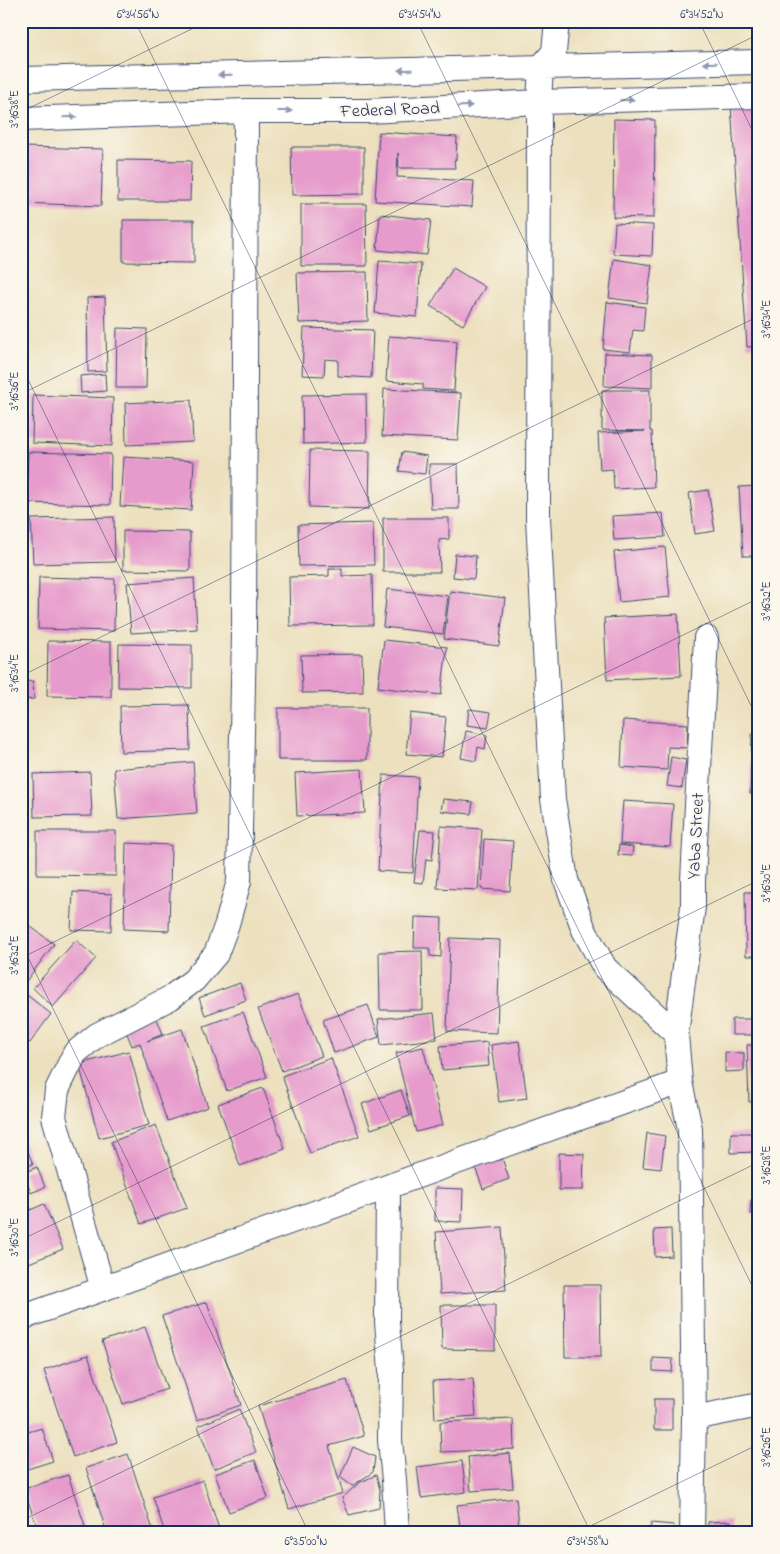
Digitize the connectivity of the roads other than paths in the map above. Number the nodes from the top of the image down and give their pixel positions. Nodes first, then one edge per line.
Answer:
1 (557, 21) edge
2 (759, 62) edge
3 (541, 67) junction
4 (21, 79) edge
5 (759, 96) edge
6 (539, 102) junction
7 (246, 111) junction
8 (21, 119) edge
9 (706, 638) dead end
10 (676, 1034) junction
11 (680, 1082) junction
12 (388, 1187) junction
13 (102, 1289) junction
14 (21, 1318) edge
15 (759, 1405) edge
16 (694, 1418) junction
17 (397, 1533) edge
18 (692, 1533) edge

1 - 3 street
2 -> 3 street
3 -> 4 street
3 - 6 street
6 -> 5 street, Federal Road
7 -> 6 street, Federal Road
6 - 10 street
8 -> 7 street, Federal Road
7 - 13 street
9 - 10 street, Yaba Street
10 - 11 street, Yaba Street
11 - 12 street
11 - 16 street, Yaba Street
12 - 13 street
12 - 17 street
13 - 14 street
15 - 16 street
16 - 18 street, Yaba Street

